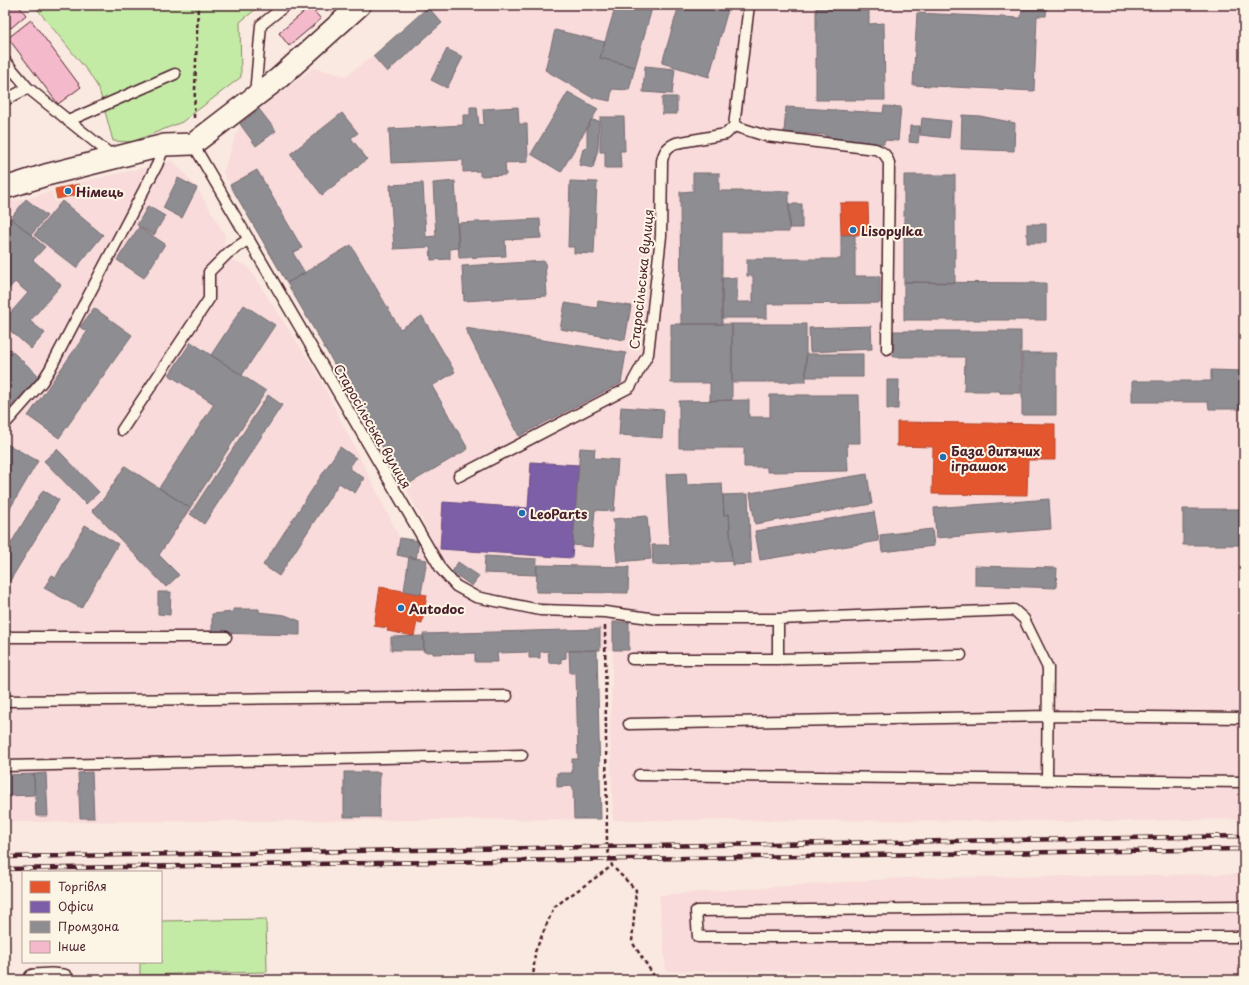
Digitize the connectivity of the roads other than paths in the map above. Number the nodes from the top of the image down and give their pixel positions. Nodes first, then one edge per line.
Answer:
1 (286, 5) edge
2 (360, 5) edge
3 (749, 5) edge
4 (5, 61) edge
5 (175, 74) dead end
6 (28, 88) junction
7 (255, 97) junction
8 (5, 100) edge
9 (68, 122) junction
10 (734, 126) junction
11 (192, 144) junction
12 (165, 145) junction
13 (115, 158) junction
14 (5, 188) edge
15 (249, 239) junction
16 (887, 348) dead end
17 (5, 424) edge
18 (122, 430) dead end
19 (459, 476) dead end
20 (778, 619) junction
21 (5, 637) edge
22 (226, 637) dead end
23 (961, 655) dead end
24 (632, 658) dead end
25 (778, 659) junction
26 (507, 696) dead end
27 (5, 701) edge
28 (1048, 716) junction
29 (1244, 718) edge
30 (629, 724) dead end
31 (522, 755) dead end
32 (5, 766) edge
33 (639, 775) dead end
34 (1047, 780) junction
35 (1244, 782) edge
36 (1244, 906) edge
37 (1244, 937) edge
38 (34, 980) edge
39 (63, 980) edge

1 - 7 lane
2 - 7 street
3 - 10 lane
4 - 6 lane
5 - 9 lane
6 - 8 lane
6 - 9 lane
7 - 11 street
9 - 13 lane
10 - 16 lane
10 - 19 lane, Старосільська вулиця
11 - 12 street
11 - 15 lane, Старосільська вулиця
12 - 13 street
12 - 17 lane
13 - 14 street
15 - 18 lane
15 - 20 lane, Старосільська вулиця
20 - 25 lane
20 - 28 lane, Старосільська вулиця
21 - 22 lane
23 - 25 lane
24 - 25 lane
26 - 27 lane
28 - 29 lane
28 - 30 lane
28 - 34 lane, Старосільська вулиця
31 - 32 lane
33 - 34 lane
34 - 35 lane
36 - 37 lane
38 - 39 street

